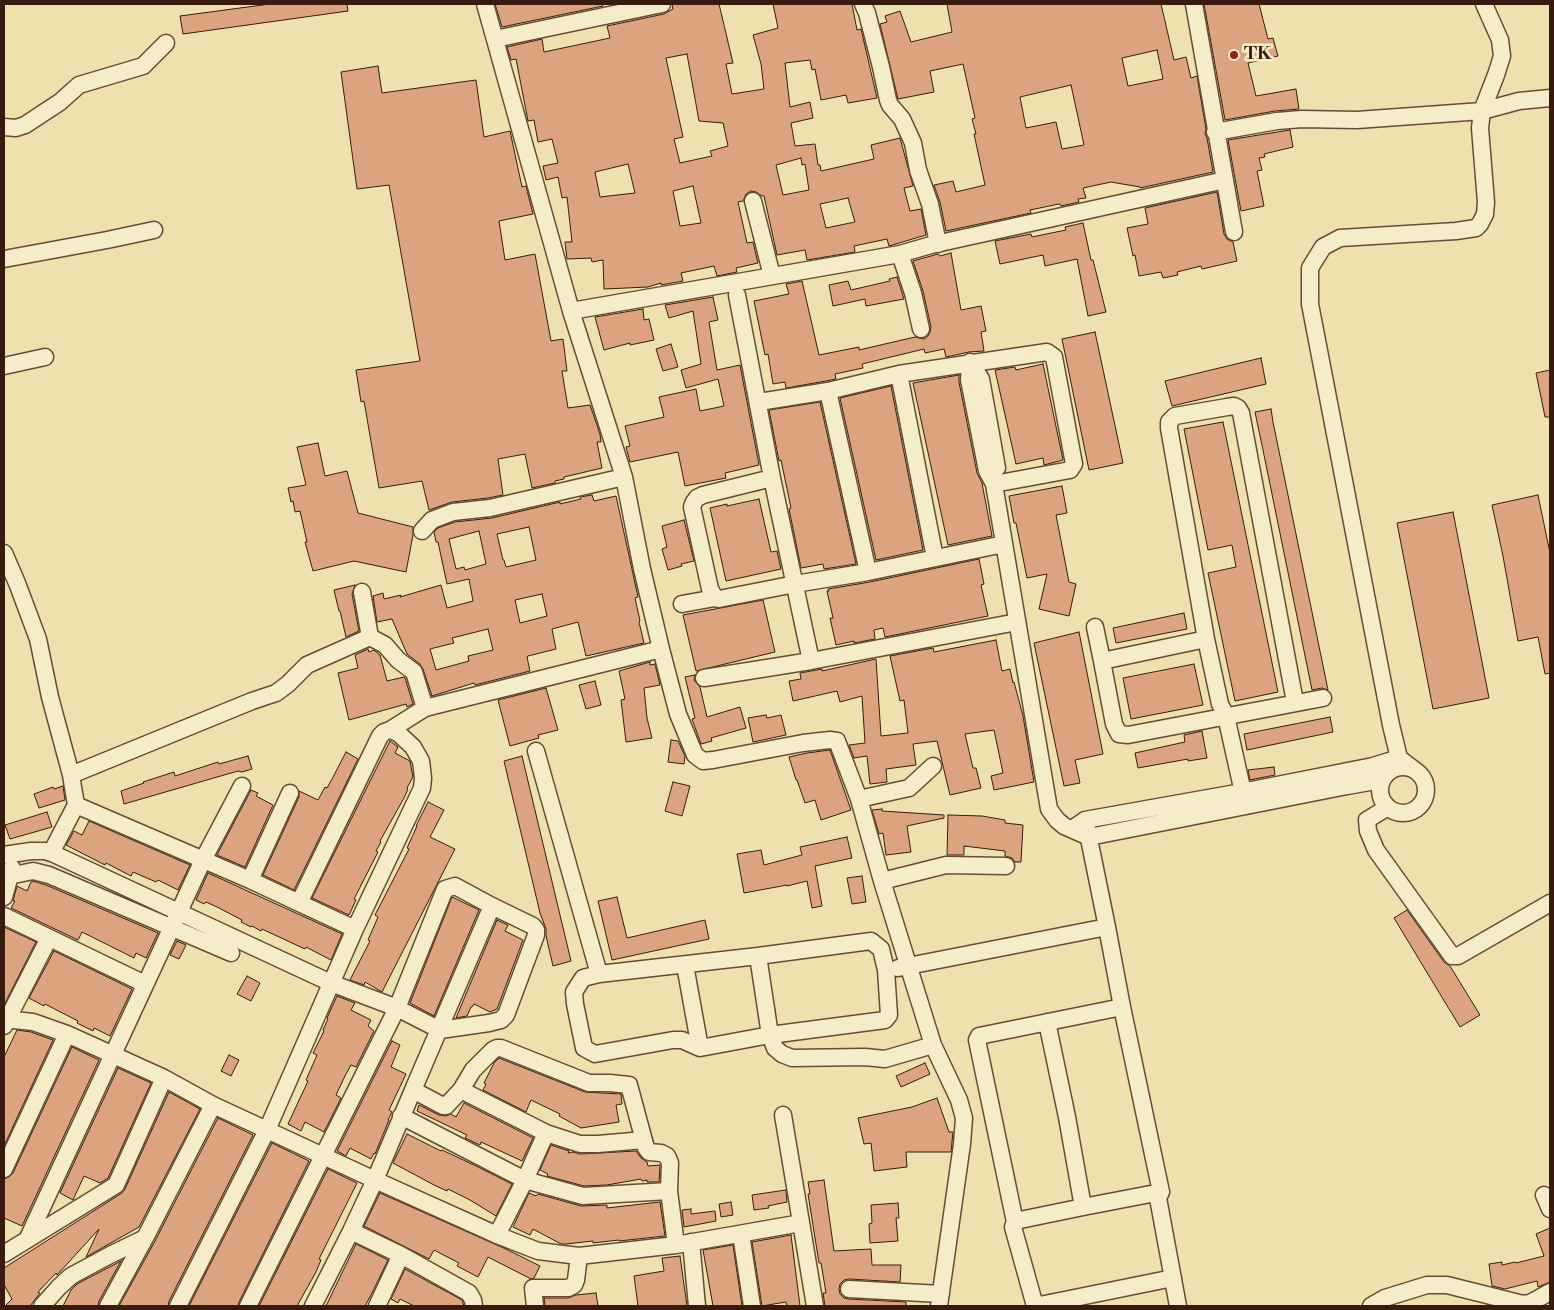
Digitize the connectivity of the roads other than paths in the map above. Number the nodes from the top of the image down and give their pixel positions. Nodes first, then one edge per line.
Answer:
1 (485, 4) edge
2 (662, 4) edge
3 (863, 4) edge
4 (1194, 4) edge
5 (1484, 4) edge
6 (495, 39) junction
7 (166, 43) dead end
8 (1550, 98) edge
9 (1482, 111) junction
10 (4, 127) edge
11 (1215, 132) junction
12 (1225, 180) junction
13 (753, 201) dead end
14 (154, 230) dead end
15 (1234, 232) dead end
16 (938, 244) junction
17 (900, 254) junction
18 (4, 259) edge
19 (772, 276) junction
20 (737, 295) dead end
21 (571, 311) junction
22 (921, 329) dead end
23 (45, 357) dead end
24 (970, 362) junction
25 (4, 366) edge
26 (899, 374) junction
27 (828, 391) junction
28 (759, 402) junction
29 (624, 477) junction
30 (772, 478) junction
31 (994, 484) junction
32 (422, 530) dead end
33 (1004, 544) junction
34 (4, 553) edge
35 (935, 558) junction
36 (868, 572) junction
37 (795, 584) junction
38 (362, 592) dead end
39 (715, 598) junction
40 (682, 604) dead end
41 (1017, 622) junction
42 (1095, 627) dead end
43 (370, 636) junction
44 (1206, 639) junction
45 (661, 649) junction
46 (811, 660) junction
47 (1102, 661) junction
48 (704, 678) dead end
49 (1322, 698) dead end
50 (1295, 702) junction
51 (425, 708) junction
52 (1221, 712) junction
53 (390, 730) junction
54 (536, 751) dead end
55 (1393, 764) junction
56 (933, 766) dead end
57 (71, 774) junction
58 (242, 786) dead end
59 (290, 793) dead end
60 (859, 799) junction
61 (1239, 800) junction
62 (76, 805) junction
63 (1388, 807) junction
64 (1078, 825) junction
65 (1089, 837) junction
66 (51, 853) junction
67 (9, 854) edge
68 (203, 860) junction
69 (1006, 866) dead end
70 (7, 876) edge
71 (250, 880) junction
72 (882, 880) junction
73 (4, 897) edge
74 (299, 903) junction
75 (1550, 903) edge
76 (492, 906) junction
77 (180, 911) junction
78 (4, 916) edge
79 (172, 927) junction
80 (1107, 927) junction
81 (355, 929) junction
82 (49, 938) junction
83 (231, 953) dead end
84 (758, 956) junction
85 (685, 964) junction
86 (908, 966) junction
87 (886, 970) junction
88 (599, 974) junction
89 (331, 983) junction
90 (145, 984) junction
91 (1122, 1007) junction
92 (397, 1008) junction
93 (5, 1021) edge
94 (1047, 1022) junction
95 (440, 1030) junction
96 (67, 1034) junction
97 (770, 1035) junction
98 (933, 1045) junction
99 (700, 1048) junction
100 (113, 1056) junction
101 (164, 1078) junction
102 (413, 1090) junction
103 (461, 1090) junction
104 (213, 1105) junction
105 (783, 1115) dead end
106 (401, 1116) junction
107 (267, 1130) junction
108 (546, 1132) junction
109 (644, 1140) junction
110 (324, 1156) junction
111 (4, 1169) edge
112 (375, 1180) junction
113 (525, 1180) junction
114 (669, 1191) junction
115 (1161, 1192) junction
116 (1083, 1207) junction
117 (1015, 1222) junction
118 (801, 1223) junction
119 (352, 1232) junction
120 (741, 1234) junction
121 (497, 1235) junction
122 (145, 1238) junction
123 (27, 1240) junction
124 (683, 1243) junction
125 (4, 1254) edge
126 (401, 1255) junction
127 (579, 1256) junction
128 (1174, 1278) junction
129 (849, 1288) dead end
130 (1550, 1293) edge
131 (940, 1300) edge
132 (42, 1306) edge
133 (108, 1306) edge
134 (178, 1306) edge
135 (248, 1306) edge
136 (313, 1306) edge
137 (377, 1306) edge
138 (474, 1306) edge
139 (535, 1306) edge
140 (697, 1306) edge
141 (752, 1306) edge
142 (815, 1306) edge
143 (1035, 1306) edge
144 (1178, 1306) edge
145 (1370, 1306) edge

1 - 6 street
2 - 6 street
3 - 16 street
4 - 11 street
5 - 9 street
6 - 21 street
7 - 10 street
8 - 9 street
9 - 11 street
9 - 55 street
11 - 12 street
12 - 15 street
12 - 16 street
13 - 19 street
14 - 18 street
16 - 17 street
17 - 19 street
17 - 22 street
19 - 21 street
20 - 28 street
21 - 29 street
23 - 25 street
24 - 26 street
24 - 31 street
24 - 31 street
26 - 27 street
26 - 35 street
27 - 28 street
27 - 36 street
28 - 30 street
29 - 32 street
29 - 45 street
30 - 37 street
30 - 39 street
31 - 33 street
33 - 35 street
33 - 41 street
34 - 57 street
35 - 36 street
36 - 37 street
37 - 39 street
37 - 46 street
38 - 43 street
39 - 40 street
41 - 46 street
41 - 64 street
42 - 47 street
43 - 51 street
43 - 57 street
44 - 47 street
44 - 50 street
44 - 52 street
45 - 51 street
45 - 60 street
46 - 48 street
47 - 52 street
49 - 50 street
50 - 52 street
51 - 53 street
52 - 61 street
53 - 74 street
53 - 81 street
54 - 88 street
55 - 61 street
55 - 63 street
55 - 63 street
56 - 60 street
57 - 62 street
58 - 68 street
59 - 71 street
60 - 72 street
61 - 64 street
61 - 65 street
62 - 66 street
62 - 68 street
63 - 75 street
64 - 65 street
65 - 80 street
66 - 67 street
66 - 77 street
67 - 70 street
68 - 71 street
68 - 77 street
69 - 72 street
70 - 73 street
70 - 79 street
71 - 74 street
72 - 86 street
74 - 81 street
76 - 92 street
76 - 95 street
76 - 95 street
77 - 79 street
77 - 89 street
78 - 82 street
79 - 83 street
79 - 90 street
80 - 86 street
80 - 91 street
81 - 89 street
82 - 90 street
82 - 93 street
84 - 85 street
84 - 87 street
84 - 97 street
85 - 88 street
85 - 99 street
86 - 87 street
86 - 98 street
87 - 97 street
88 - 99 street
89 - 92 street
89 - 107 street
90 - 100 street
91 - 94 street
91 - 115 street
92 - 95 street
92 - 110 street
93 - 96 street
94 - 116 street
94 - 117 street
95 - 102 street
96 - 100 street
96 - 111 street
97 - 98 street
97 - 99 street
98 - 131 street
100 - 101 street
100 - 123 street
101 - 104 street
101 - 123 street
102 - 103 street
102 - 106 street
103 - 108 street
103 - 109 street
104 - 107 street
104 - 122 street
105 - 118 street
106 - 112 street
106 - 113 street
107 - 110 street
107 - 134 street
108 - 109 street
108 - 113 street
109 - 114 street
110 - 112 street
110 - 135 street
112 - 119 street
112 - 121 street
113 - 114 street
113 - 121 street
114 - 124 street
115 - 116 street
115 - 128 street
116 - 117 street
117 - 143 street
118 - 120 street
118 - 142 street
119 - 126 street
119 - 136 street
120 - 124 street
120 - 141 street
121 - 127 street
122 - 132 street
122 - 133 street
123 - 125 street
124 - 127 street
124 - 140 street
126 - 137 street
126 - 138 street
127 - 139 street
128 - 143 street
128 - 144 street
129 - 131 street
130 - 145 street

